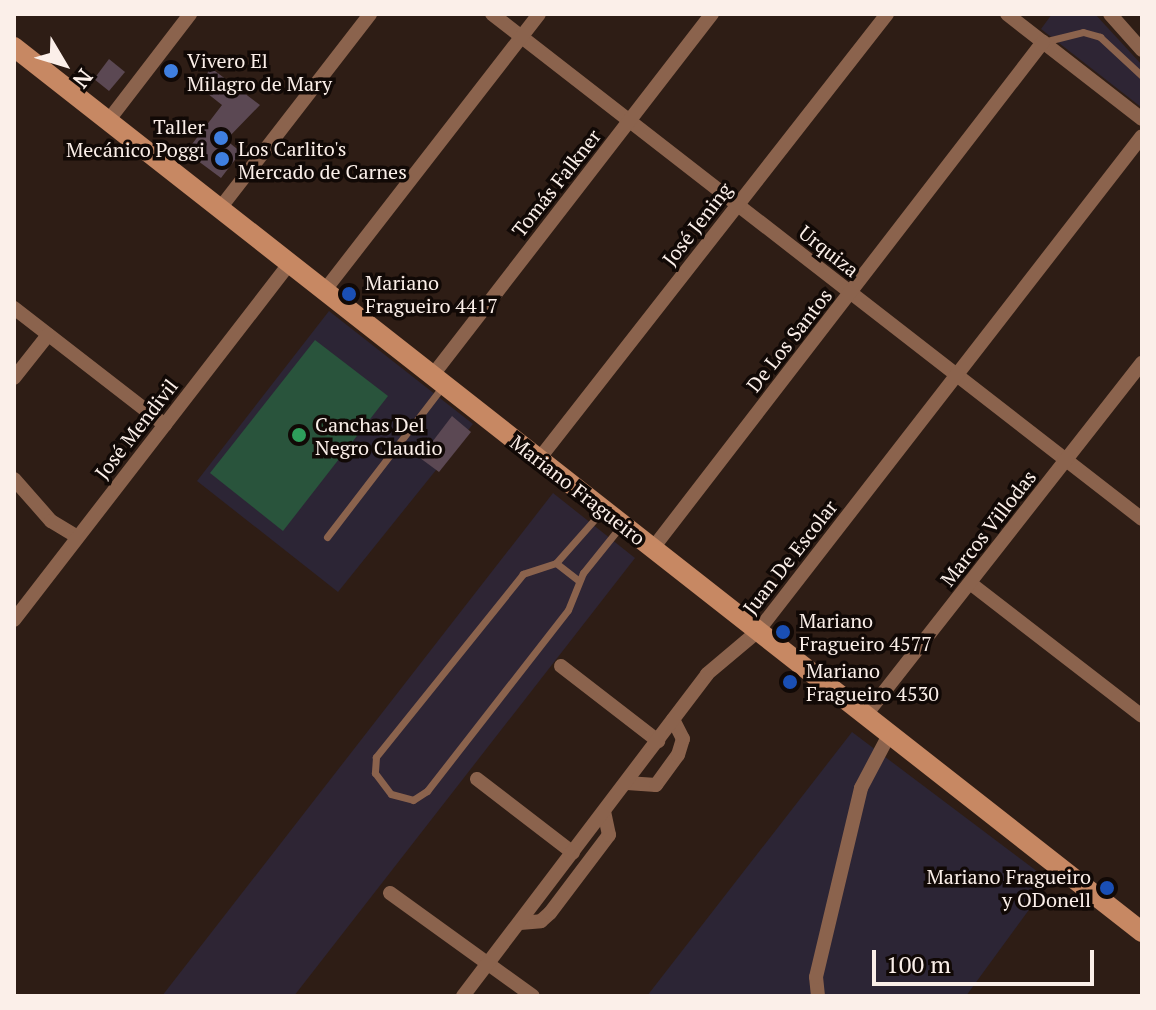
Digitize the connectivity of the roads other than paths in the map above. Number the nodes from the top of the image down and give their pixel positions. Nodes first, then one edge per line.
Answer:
1 (190, 14) edge
2 (370, 14) edge
3 (492, 14) edge
4 (539, 14) edge
5 (712, 14) edge
6 (887, 14) edge
7 (1007, 14) edge
8 (1110, 14) edge
9 (521, 36) junction
10 (1043, 42) junction
11 (14, 47) edge
12 (1142, 50) edge
13 (1142, 76) edge
14 (1142, 119) edge
15 (108, 121) junction
16 (630, 121) junction
17 (1142, 136) edge
18 (738, 205) junction
19 (221, 207) junction
20 (291, 262) junction
21 (325, 290) junction
22 (851, 292) junction
23 (14, 308) edge
24 (48, 335) junction
25 (1142, 363) edge
26 (957, 375) junction
27 (14, 378) edge
28 (438, 380) junction
29 (165, 425) junction
30 (539, 459) junction
31 (1066, 460) junction
32 (14, 479) edge
33 (603, 509) junction
34 (1142, 519) edge
35 (623, 524) junction
36 (78, 537) junction
37 (327, 537) dead end
38 (653, 548) junction
39 (556, 563) junction
40 (579, 581) junction
41 (970, 583) junction
42 (14, 620) edge
43 (758, 631) junction
44 (561, 666) dead end
45 (865, 716) junction
46 (1142, 716) edge
47 (673, 719) junction
48 (889, 735) junction
49 (658, 741) junction
50 (477, 779) dead end
51 (627, 783) junction
52 (604, 812) junction
53 (573, 853) junction
54 (390, 893) dead end
55 (520, 923) junction
56 (1142, 932) edge
57 (489, 963) junction
58 (463, 996) edge
59 (533, 996) edge
60 (818, 996) edge

1 - 15 street
2 - 19 street
3 - 9 street, Urquiza
4 - 9 street
5 - 16 street, Tomás Falkner
6 - 18 street, José Jening
7 - 10 street
8 - 12 street
9 - 16 street, Urquiza
9 - 21 street
10 - 13 lane
10 - 14 street
10 - 22 street, De Los Santos
11 - 15 main road, Mariano Fragueiro
15 - 19 main road, Mariano Fragueiro
16 - 18 street, Urquiza
16 - 28 street, Tomás Falkner
17 - 26 street, Juan De Escolar
18 - 22 street, Urquiza
18 - 30 street, José Jening
19 - 20 main road, Mariano Fragueiro
20 - 21 main road, Mariano Fragueiro
20 - 29 street, José Mendivil
21 - 28 main road, Mariano Fragueiro
22 - 26 street, Urquiza
22 - 38 street, De Los Santos
23 - 24 street
24 - 27 street
24 - 29 street
25 - 31 street, Marcos Villodas
26 - 31 street, Urquiza
26 - 43 street, Juan De Escolar
28 - 30 main road, Mariano Fragueiro
28 - 37 lane
29 - 36 street, José Mendivil
30 - 33 main road, Mariano Fragueiro
31 - 34 street, Urquiza
31 - 41 street, Marcos Villodas
32 - 36 street
33 - 35 main road, Mariano Fragueiro
33 - 39 lane
35 - 38 main road, Mariano Fragueiro
35 - 40 lane
36 - 42 street, José Mendivil
38 - 43 main road, Mariano Fragueiro
39 - 40 lane
39 - 40 lane
41 - 45 street, Marcos Villodas
41 - 46 street
43 - 45 main road, Mariano Fragueiro
43 - 47 street, Juan De Escolar
44 - 49 street
45 - 48 main road, Mariano Fragueiro
47 - 49 street, Juan De Escolar
47 - 51 street
48 - 56 main road, Mariano Fragueiro
48 - 60 street
49 - 51 street, Juan De Escolar
50 - 53 street
51 - 52 street, Juan De Escolar
52 - 53 street, Juan De Escolar
52 - 55 street
53 - 55 street, Juan De Escolar
54 - 57 street
55 - 57 street, Juan De Escolar
57 - 58 street, Juan De Escolar
57 - 59 street

